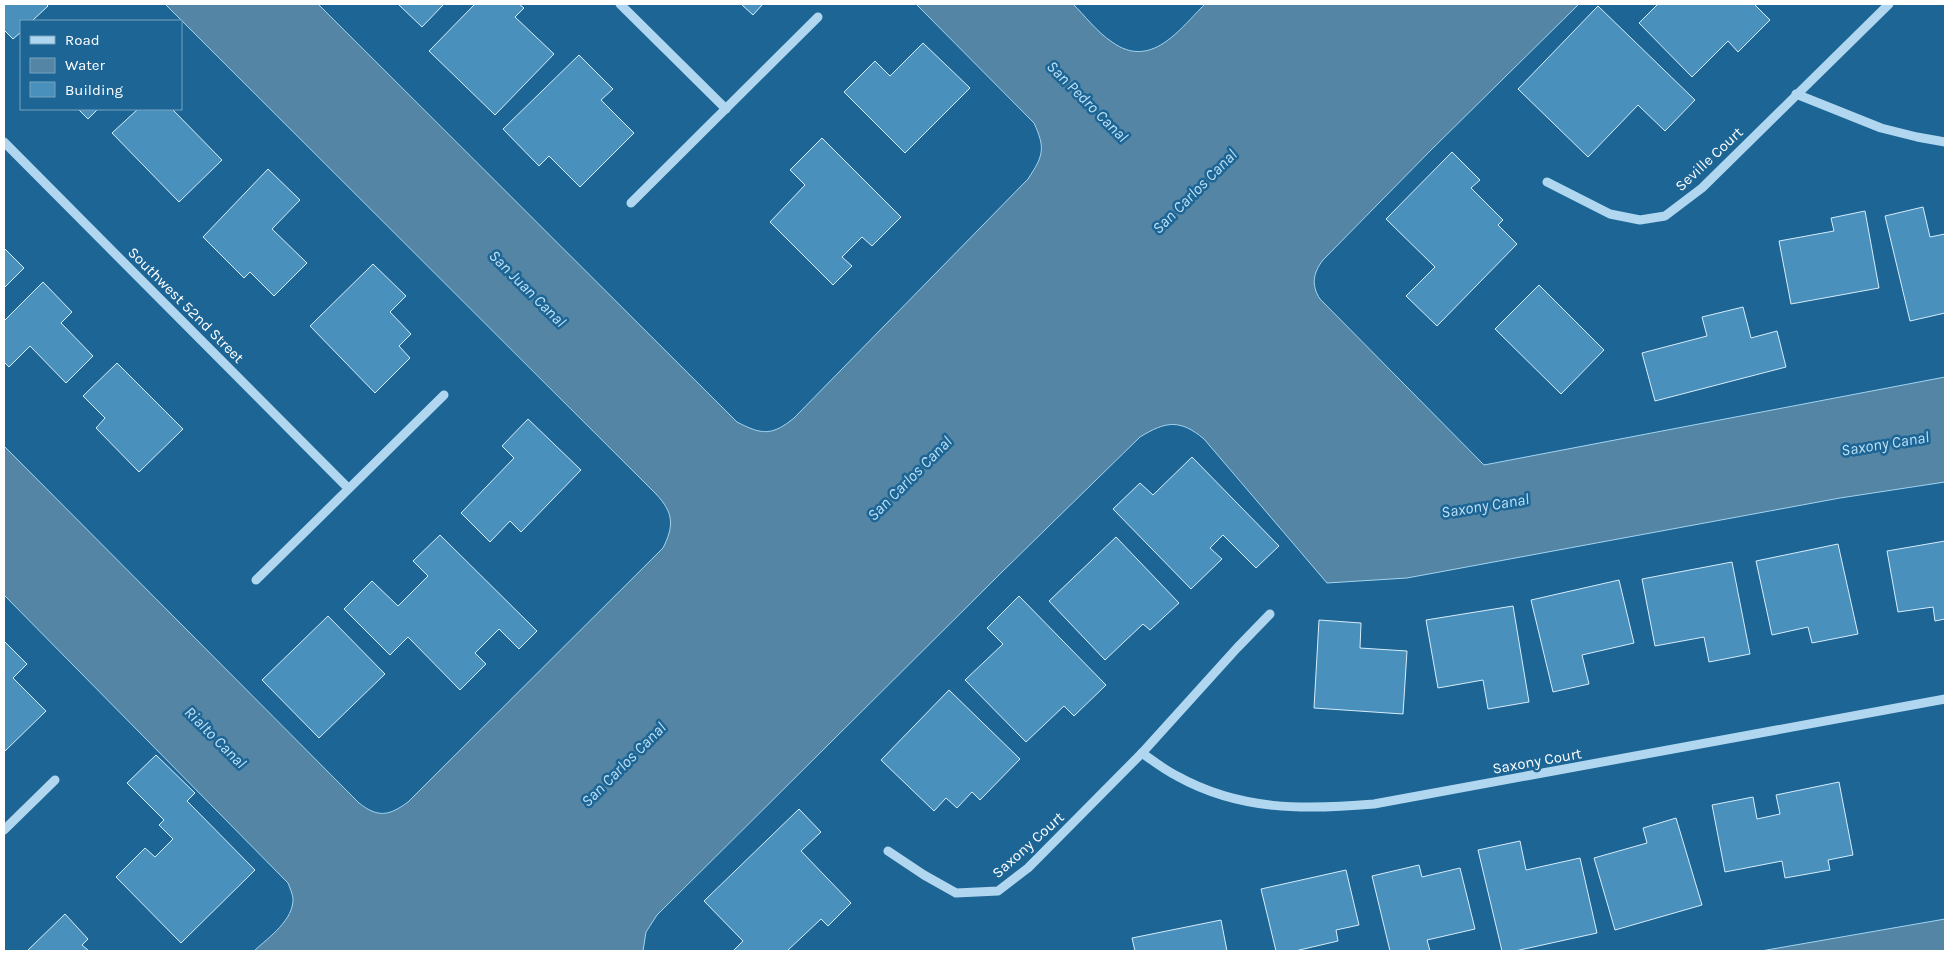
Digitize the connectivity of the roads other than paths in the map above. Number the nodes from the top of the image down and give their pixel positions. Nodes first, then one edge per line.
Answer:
1 (620, 4) edge
2 (1889, 4) edge
3 (818, 18) dead end
4 (1796, 94) junction
5 (726, 109) junction
6 (4, 142) edge
7 (1945, 142) edge
8 (1547, 182) dead end
9 (631, 203) dead end
10 (444, 395) dead end
11 (348, 488) junction
12 (256, 580) dead end
13 (1270, 614) dead end
14 (1945, 700) edge
15 (1142, 753) junction
16 (55, 780) dead end
17 (4, 830) edge
18 (888, 851) dead end

1 - 5 street
2 - 4 street, Seville Court
3 - 5 street
4 - 7 street
4 - 8 street, Seville Court
5 - 9 street
6 - 11 street, Southwest 52nd Street
10 - 11 street
11 - 12 street
13 - 15 street, Saxony Court
14 - 15 street, Saxony Court
15 - 18 street, Saxony Court
16 - 17 street

